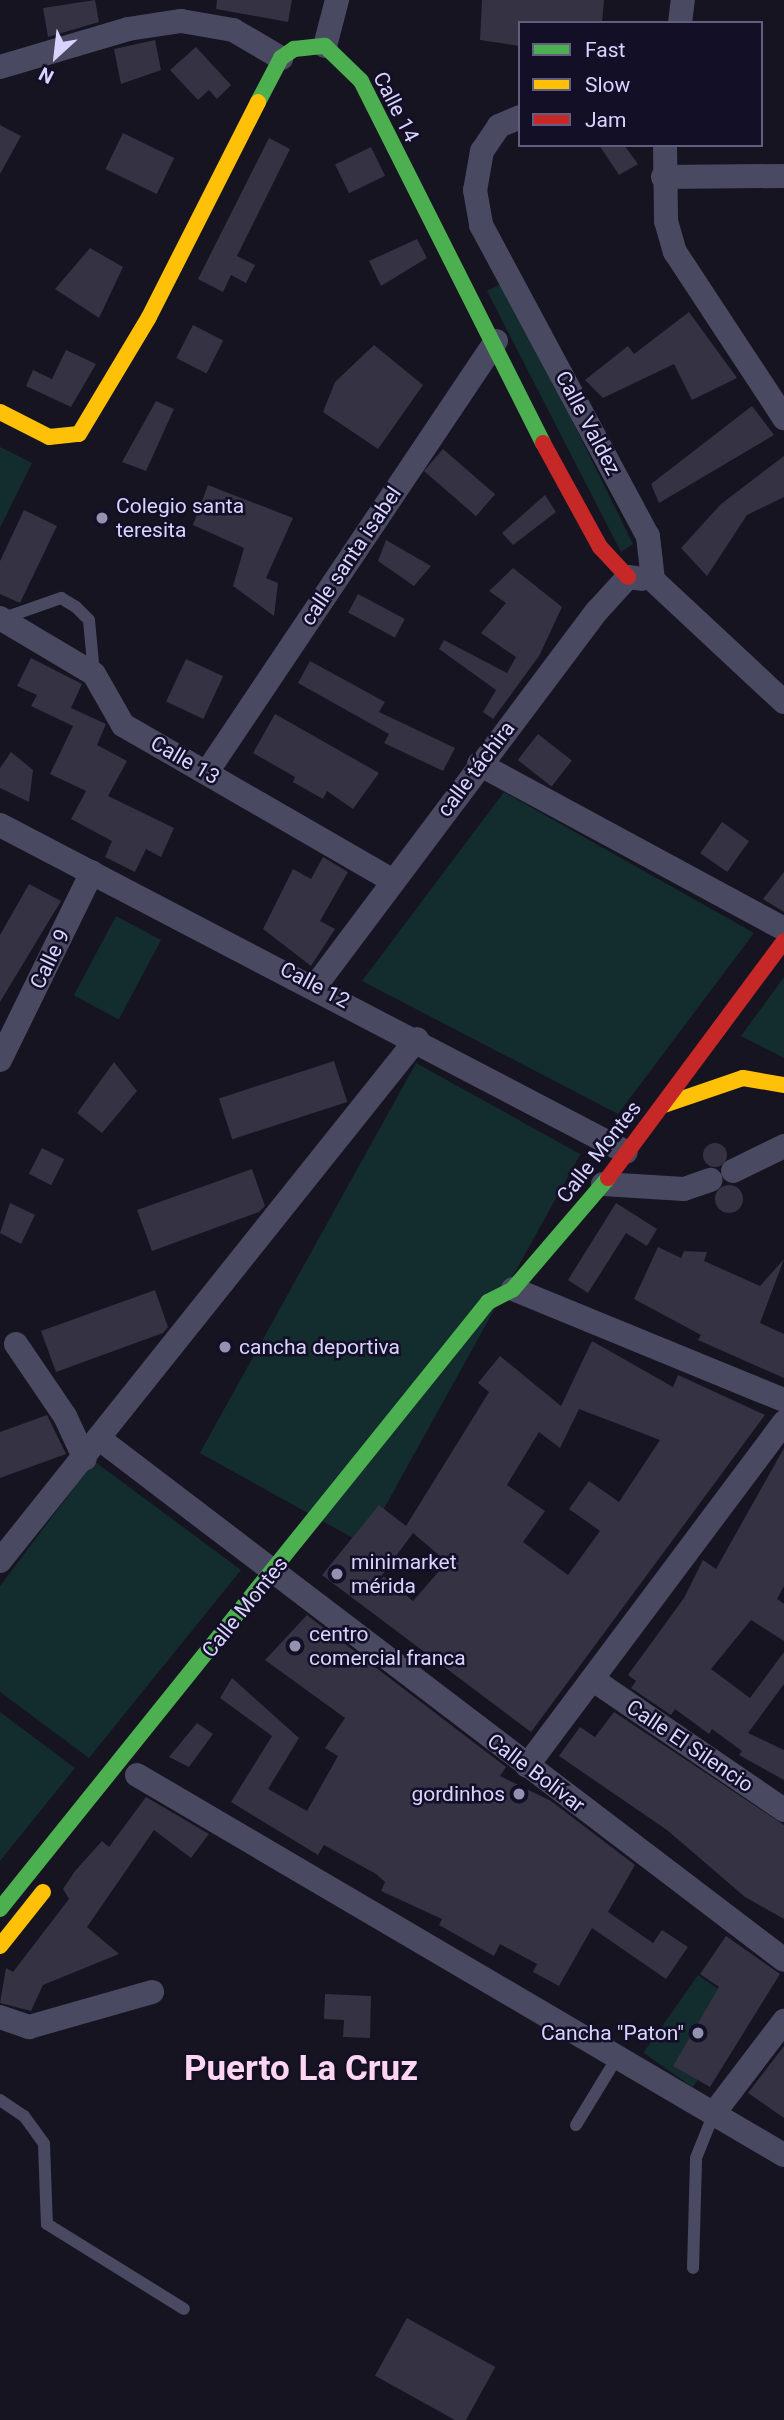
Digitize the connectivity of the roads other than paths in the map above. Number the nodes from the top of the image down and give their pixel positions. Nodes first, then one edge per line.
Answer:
1 (337, 0) edge
2 (683, 0) edge
3 (680, 21) edge
4 (325, 46) junction
5 (281, 58) junction
6 (0, 68) edge
7 (518, 118) edge
8 (665, 147) edge
9 (784, 176) edge
10 (663, 177) junction
11 (495, 341) junction
12 (0, 412) edge
13 (784, 418) edge
14 (628, 577) junction
15 (653, 580) junction
16 (1, 618) edge
17 (94, 674) junction
18 (784, 702) edge
19 (479, 764) junction
20 (207, 772) junction
21 (0, 825) edge
22 (92, 872) junction
23 (393, 880) junction
24 (784, 929) edge
25 (784, 941) edge
26 (316, 985) junction
27 (417, 1040) junction
28 (3, 1049) edge
29 (784, 1085) edge
30 (664, 1105) junction
31 (784, 1146) edge
32 (626, 1152) junction
33 (603, 1184) junction
34 (513, 1289) junction
35 (507, 1315) dead end
36 (16, 1344) dead end
37 (784, 1400) edge
38 (784, 1423) edge
39 (93, 1450) junction
40 (0, 1561) edge
41 (306, 1564) dead end
42 (280, 1584) junction
43 (595, 1681) junction
44 (527, 1766) junction
45 (139, 1772) dead end
46 (784, 1810) edge
47 (51, 1882) dead end
48 (0, 1909) edge
49 (0, 1946) edge
50 (784, 1960) edge
51 (152, 1992) dead end
52 (0, 2017) edge
53 (784, 2021) edge
54 (618, 2056) junction
55 (0, 2100) edge
56 (714, 2113) junction
57 (576, 2125) dead end
58 (784, 2155) edge
59 (692, 2269) dead end
60 (184, 2309) dead end

1 - 4 street
2 - 3 street
4 - 5 street
4 - 11 street, Calle 14
5 - 6 street
5 - 12 street
7 - 15 street, Calle Valdez
8 - 10 street
9 - 10 street
10 - 13 street
11 - 14 street, Calle 14
11 - 20 street, calle santa isabel
14 - 15 street
14 - 19 street, calle táchira
15 - 18 street
16 - 17 street, Calle 13
16 - 17 lane
17 - 20 street, Calle 13
19 - 23 street, calle táchira
19 - 24 street
20 - 23 street, Calle 13
21 - 22 street, Calle 12
22 - 26 street, Calle 12
22 - 28 street, Calle 9
23 - 26 street, calle táchira
25 - 30 street
26 - 27 street, Calle 12
27 - 32 street, Calle 12
27 - 39 street
29 - 30 street, Calle Montes
30 - 32 street, Calle Montes
31 - 33 street
32 - 33 street, Calle Montes
33 - 34 street, Calle Montes
34 - 35 street, Calle Montes
34 - 37 street
34 - 42 street, Calle Montes
36 - 39 street
38 - 43 street
39 - 40 street
39 - 42 street, Calle Bolívar
41 - 42 street, Calle Montes
42 - 44 street, Calle Bolívar
42 - 48 street, Calle Montes
43 - 44 street
43 - 46 street, Calle El Silencio
44 - 50 street, Calle Bolívar
45 - 54 street
47 - 49 street
51 - 52 street
53 - 56 street
54 - 56 street
54 - 57 lane
55 - 60 lane
56 - 58 street
56 - 59 lane

